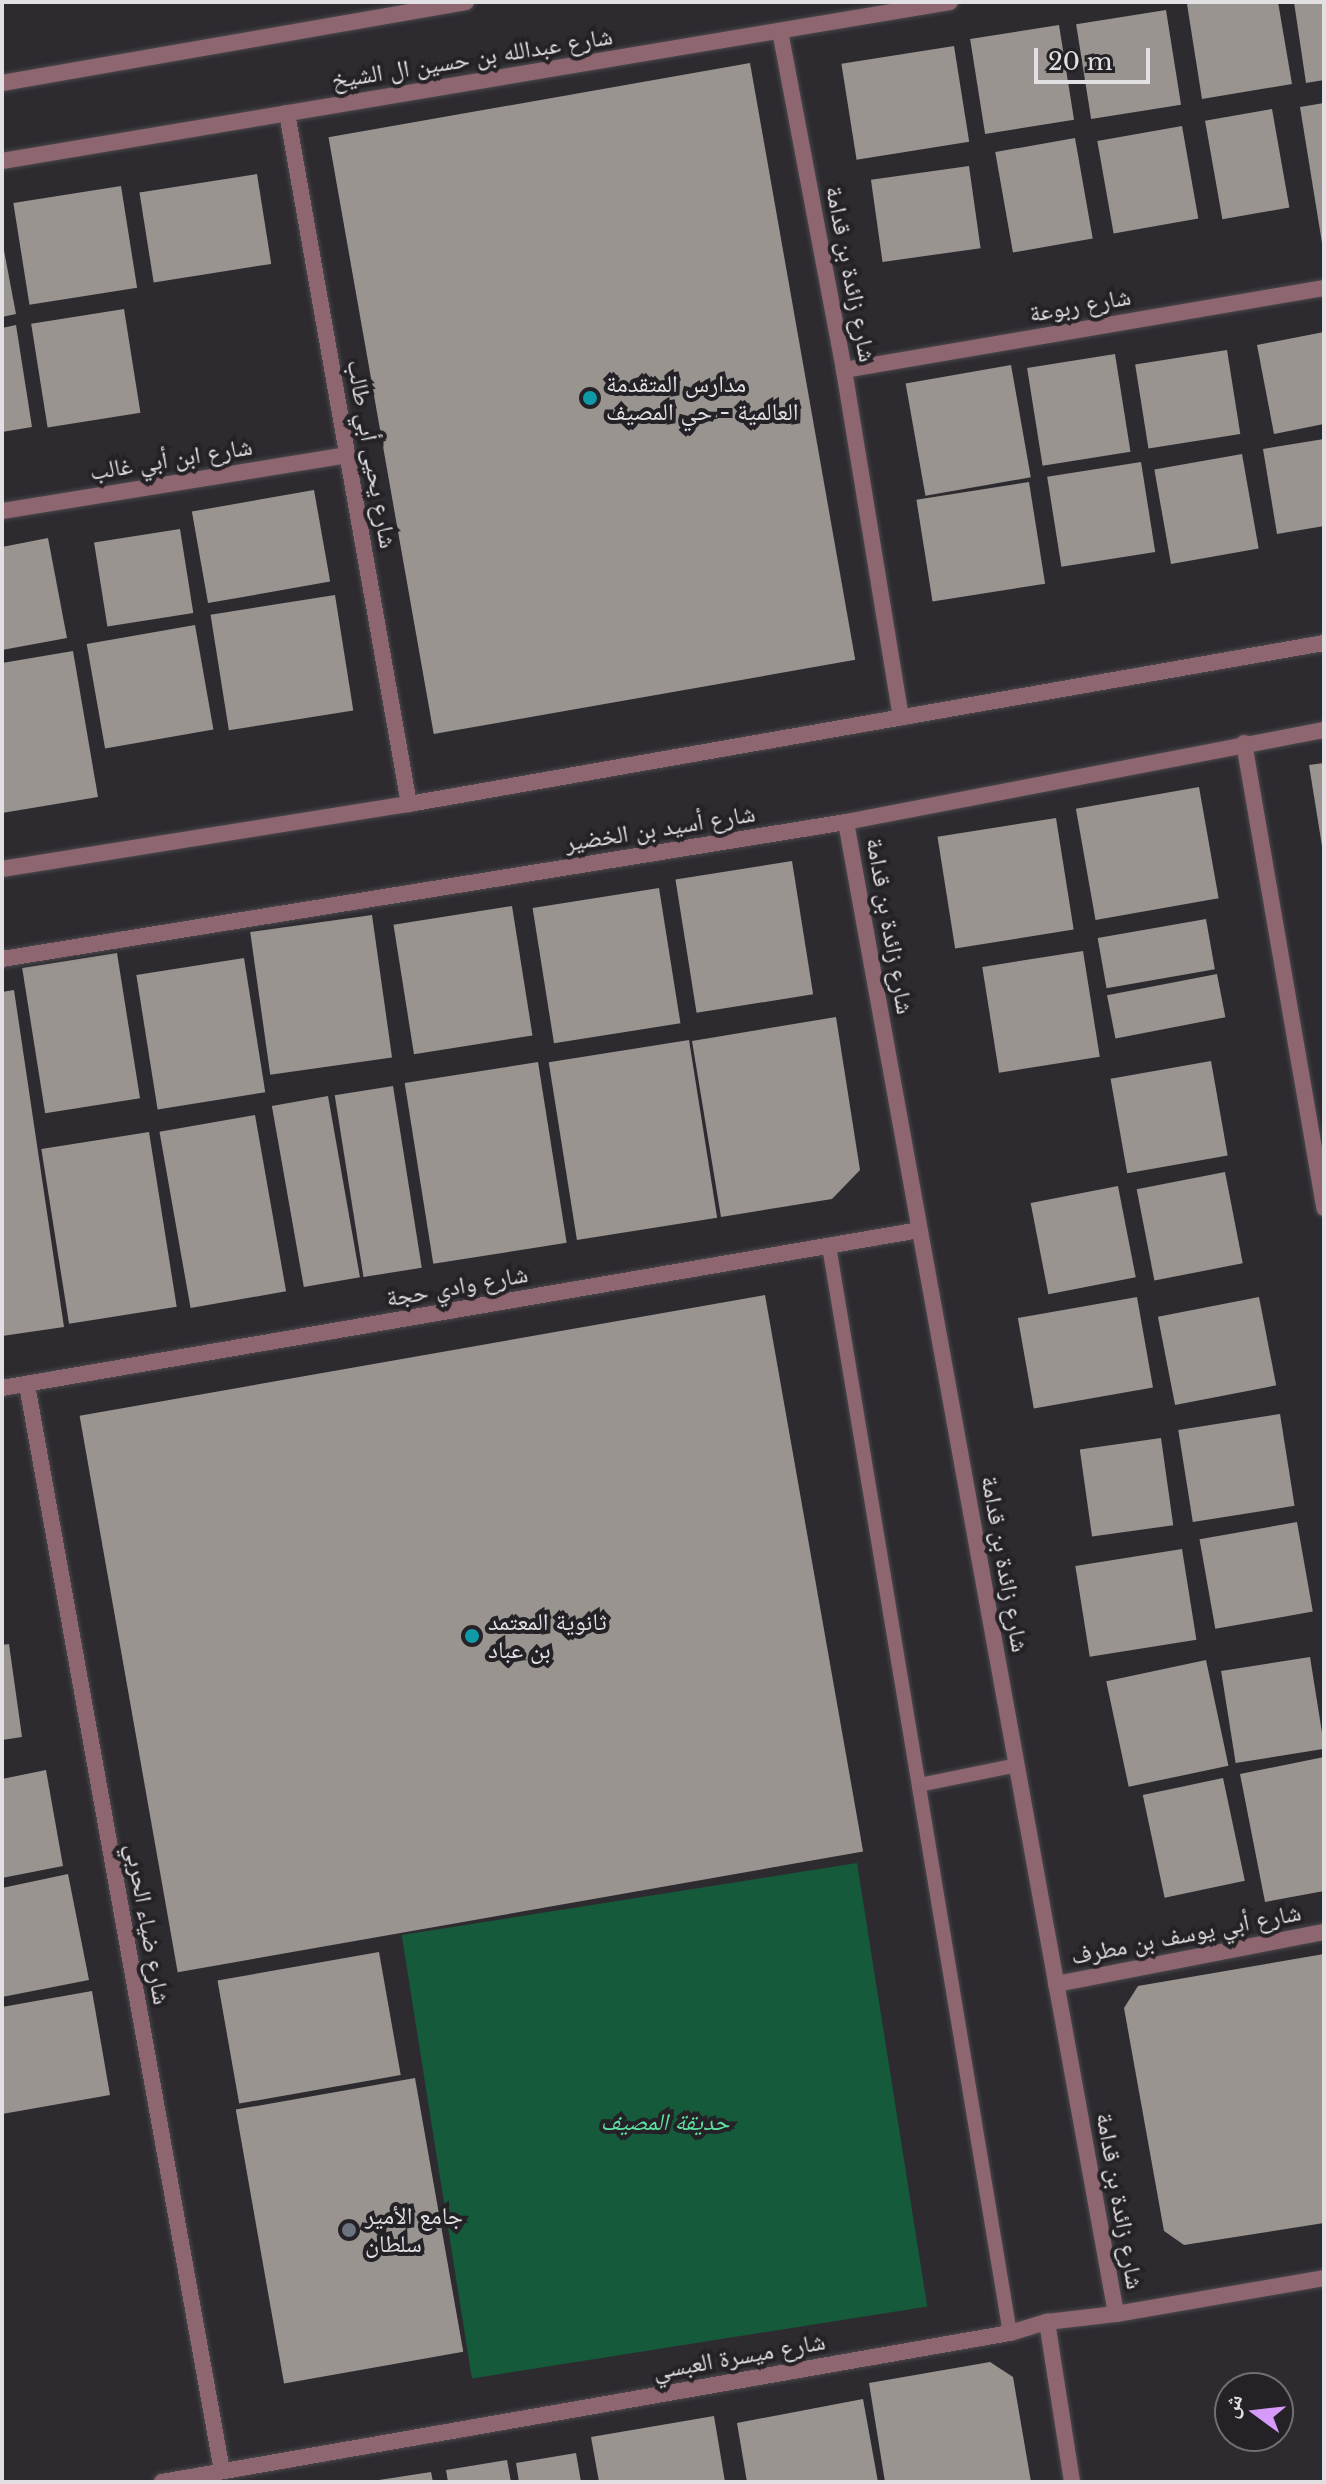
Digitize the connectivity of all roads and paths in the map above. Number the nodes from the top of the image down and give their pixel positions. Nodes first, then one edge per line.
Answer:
1 (466, 2) edge
2 (950, 2) edge
3 (780, 31) junction
4 (2, 83) edge
5 (287, 113) junction
6 (2, 161) edge
7 (1324, 288) edge
8 (844, 370) junction
9 (347, 455) junction
10 (2, 511) edge
11 (1324, 643) edge
12 (901, 717) junction
13 (1324, 730) edge
14 (1244, 743) junction
15 (409, 804) junction
16 (846, 822) junction
17 (2, 869) edge
18 (2, 959) edge
19 (1321, 1170) edge
20 (1324, 1208) edge
21 (920, 1230) junction
22 (829, 1246) junction
23 (27, 1385) junction
24 (2, 1388) edge
25 (1017, 1765) junction
26 (919, 1785) junction
27 (1324, 1932) edge
28 (1056, 1984) junction
29 (1324, 2278) edge
30 (1116, 2314) junction
31 (1047, 2322) junction
32 (1010, 2333) junction
33 (222, 2471) junction
34 (162, 2482) edge
35 (1072, 2482) edge

1 - 4 street
2 - 3 street, شارع عبدالله بن حسين ال الشيخ
3 - 5 street, شارع عبدالله بن حسين ال الشيخ
3 - 8 street, شارع زائدة بن قدامة
5 - 6 street, شارع عبدالله بن حسين ال الشيخ
5 - 9 street, شارع يحيى أبي طالب
7 - 8 street, شارع ربوعة
8 - 12 street, شارع زائدة بن قدامة
9 - 10 street, شارع ابن أبي غالب
9 - 15 street, شارع يحيى أبي طالب
11 - 12 street
12 - 15 street
13 - 14 street, شارع أسيد بن الخضير
14 - 16 street, شارع أسيد بن الخضير
14 - 19 street
15 - 17 street
16 - 18 street, شارع أسيد بن الخضير
16 - 21 street, شارع زائدة بن قدامة
19 - 20 street
21 - 22 street, شارع وادي حجة
21 - 25 street, شارع زائدة بن قدامة
22 - 23 street, شارع وادي حجة
22 - 26 lane
23 - 24 street, شارع وادي حجة
23 - 33 street, شارع ضياء الحربي
25 - 26 lane
25 - 28 street, شارع زائدة بن قدامة
26 - 32 lane
27 - 28 street, شارع أبي يوسف بن مطرف
28 - 30 street, شارع زائدة بن قدامة
29 - 30 street, شارع ميسرة العبسي
30 - 31 street, شارع ميسرة العبسي
31 - 32 street, شارع ميسرة العبسي
31 - 35 street
32 - 33 street, شارع ميسرة العبسي
33 - 34 street, شارع ميسرة العبسي

